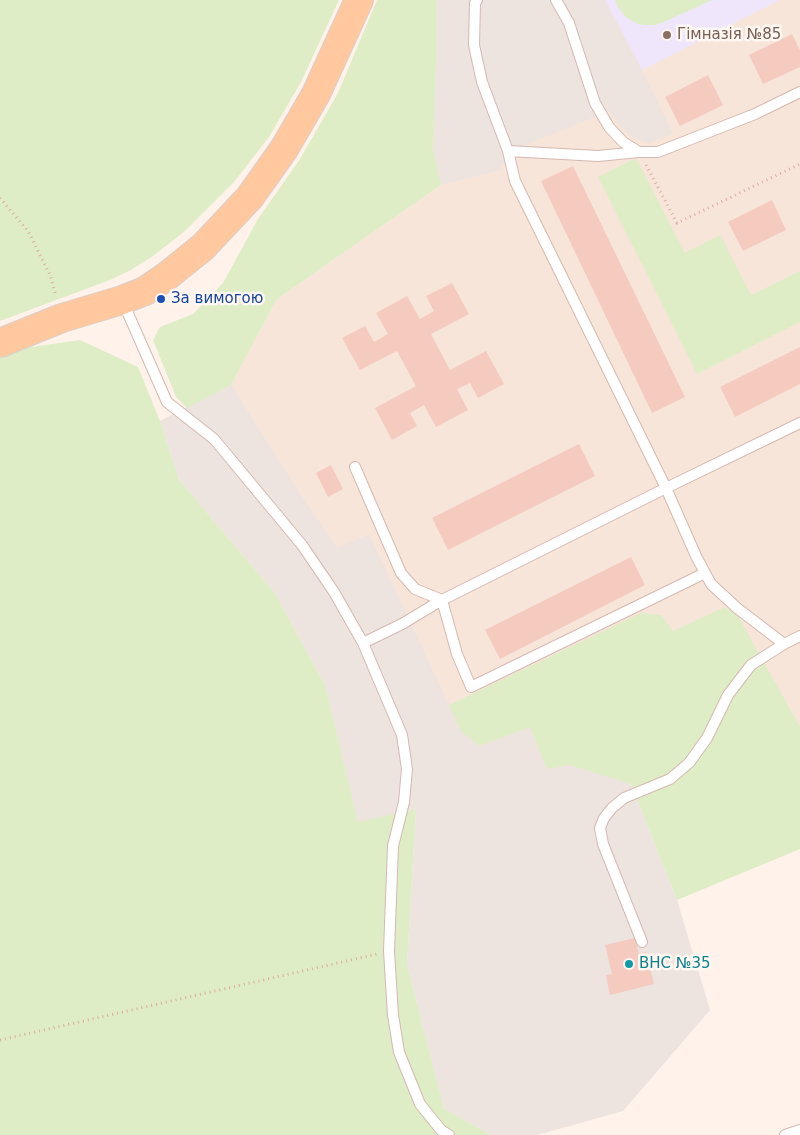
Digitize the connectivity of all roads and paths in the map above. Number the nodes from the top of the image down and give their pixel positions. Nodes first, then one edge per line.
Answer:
1 (359, 0) edge
2 (477, 0) edge
3 (556, 0) edge
4 (800, 92) edge
5 (508, 151) junction
6 (639, 152) junction
7 (800, 164) edge
8 (0, 198) edge
9 (122, 300) junction
10 (62, 318) junction
11 (0, 343) edge
12 (800, 423) edge
13 (355, 467) dead end
14 (666, 488) junction
15 (705, 573) junction
16 (442, 600) junction
17 (800, 636) edge
18 (364, 643) junction
19 (784, 644) junction
20 (642, 942) dead end
21 (390, 951) junction
22 (0, 1040) edge
23 (800, 1130) edge
24 (449, 1135) edge
25 (786, 1135) edge

1 - 9 main road
2 - 5 lane
3 - 6 lane
4 - 6 lane
5 - 6 lane
5 - 14 lane
6 - 7 path
8 - 10 path
9 - 10 main road
9 - 18 lane
10 - 11 main road
12 - 14 lane
13 - 16 lane
14 - 15 lane
14 - 16 lane
15 - 16 lane
15 - 19 lane
16 - 18 lane
17 - 19 lane
18 - 21 lane
19 - 20 lane
21 - 22 path
21 - 24 lane
23 - 25 lane

